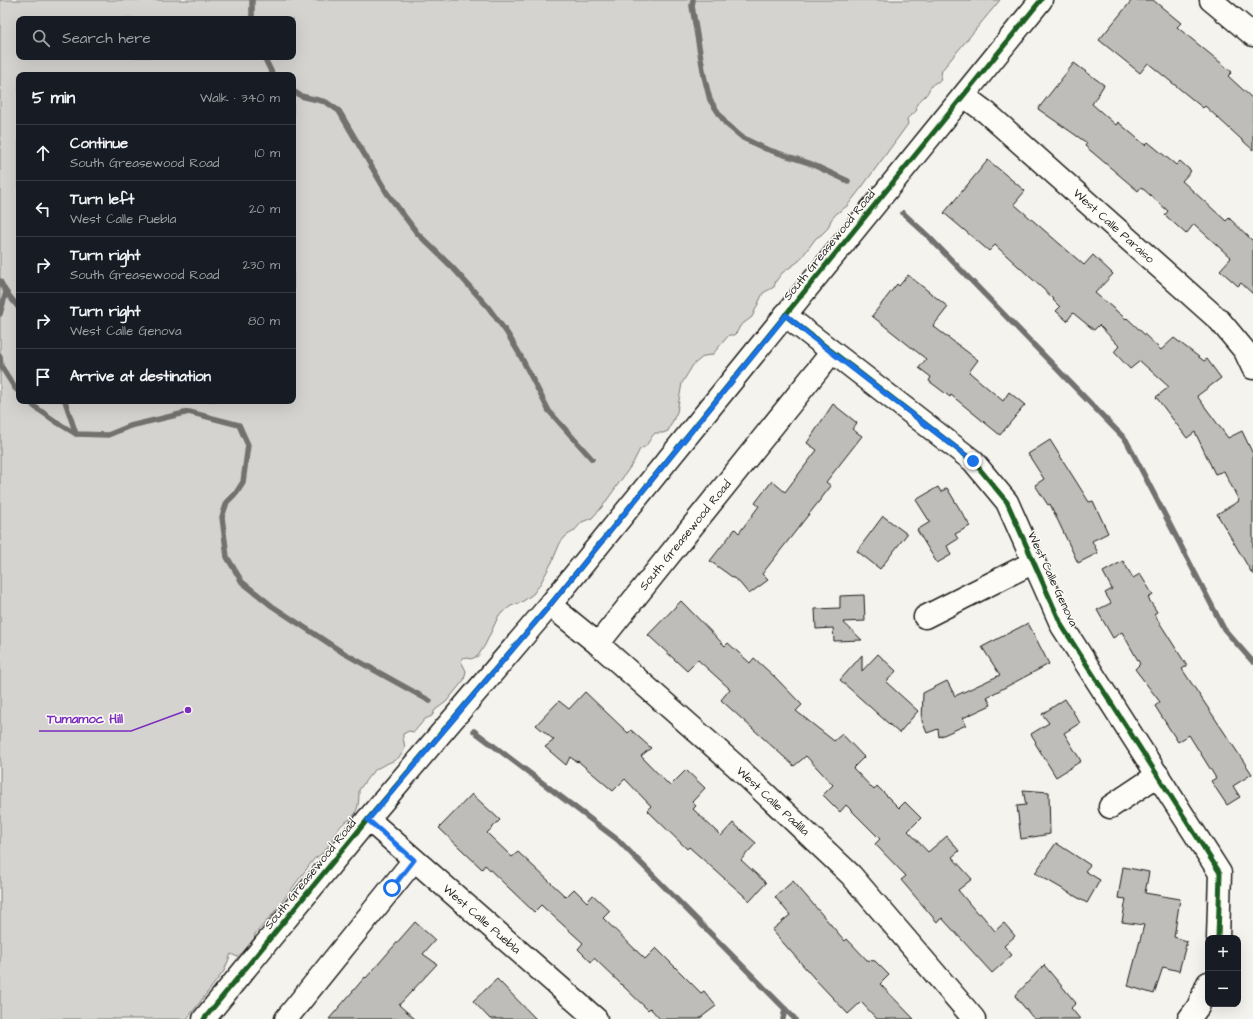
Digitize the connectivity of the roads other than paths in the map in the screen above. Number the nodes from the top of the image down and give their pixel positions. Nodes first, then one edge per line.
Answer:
1 (1041, 0) edge
2 (1210, 0) edge
3 (1253, 35) edge
4 (964, 96) junction
5 (786, 315) junction
6 (832, 352) junction
7 (1253, 368) edge
8 (1034, 562) junction
9 (550, 605) junction
10 (925, 617) dead end
11 (598, 644) junction
12 (1158, 775) junction
13 (1110, 807) dead end
14 (368, 820) junction
15 (414, 860) junction
16 (1218, 935) edge
17 (1205, 990) edge
18 (1195, 1017) edge
19 (204, 1019) edge
20 (286, 1019) edge
21 (596, 1019) edge
22 (974, 1019) edge

1 - 4 street, South Greasewood Road
2 - 3 street
4 - 5 street, South Greasewood Road
4 - 7 street, West Calle Paraiso
5 - 6 street, West Calle Genova
5 - 9 street, South Greasewood Road
6 - 8 street, West Calle Genova
6 - 11 street, South Greasewood Road
8 - 10 street, West Calle Genova
8 - 12 street, West Calle Genova
9 - 11 street, West Calle Padilla
9 - 14 street, South Greasewood Road
11 - 22 street, West Calle Padilla
12 - 13 street
12 - 16 street, West Calle Genova
14 - 15 street, West Calle Puebla
14 - 19 street, South Greasewood Road
15 - 20 street
15 - 21 street, West Calle Puebla
17 - 18 street

